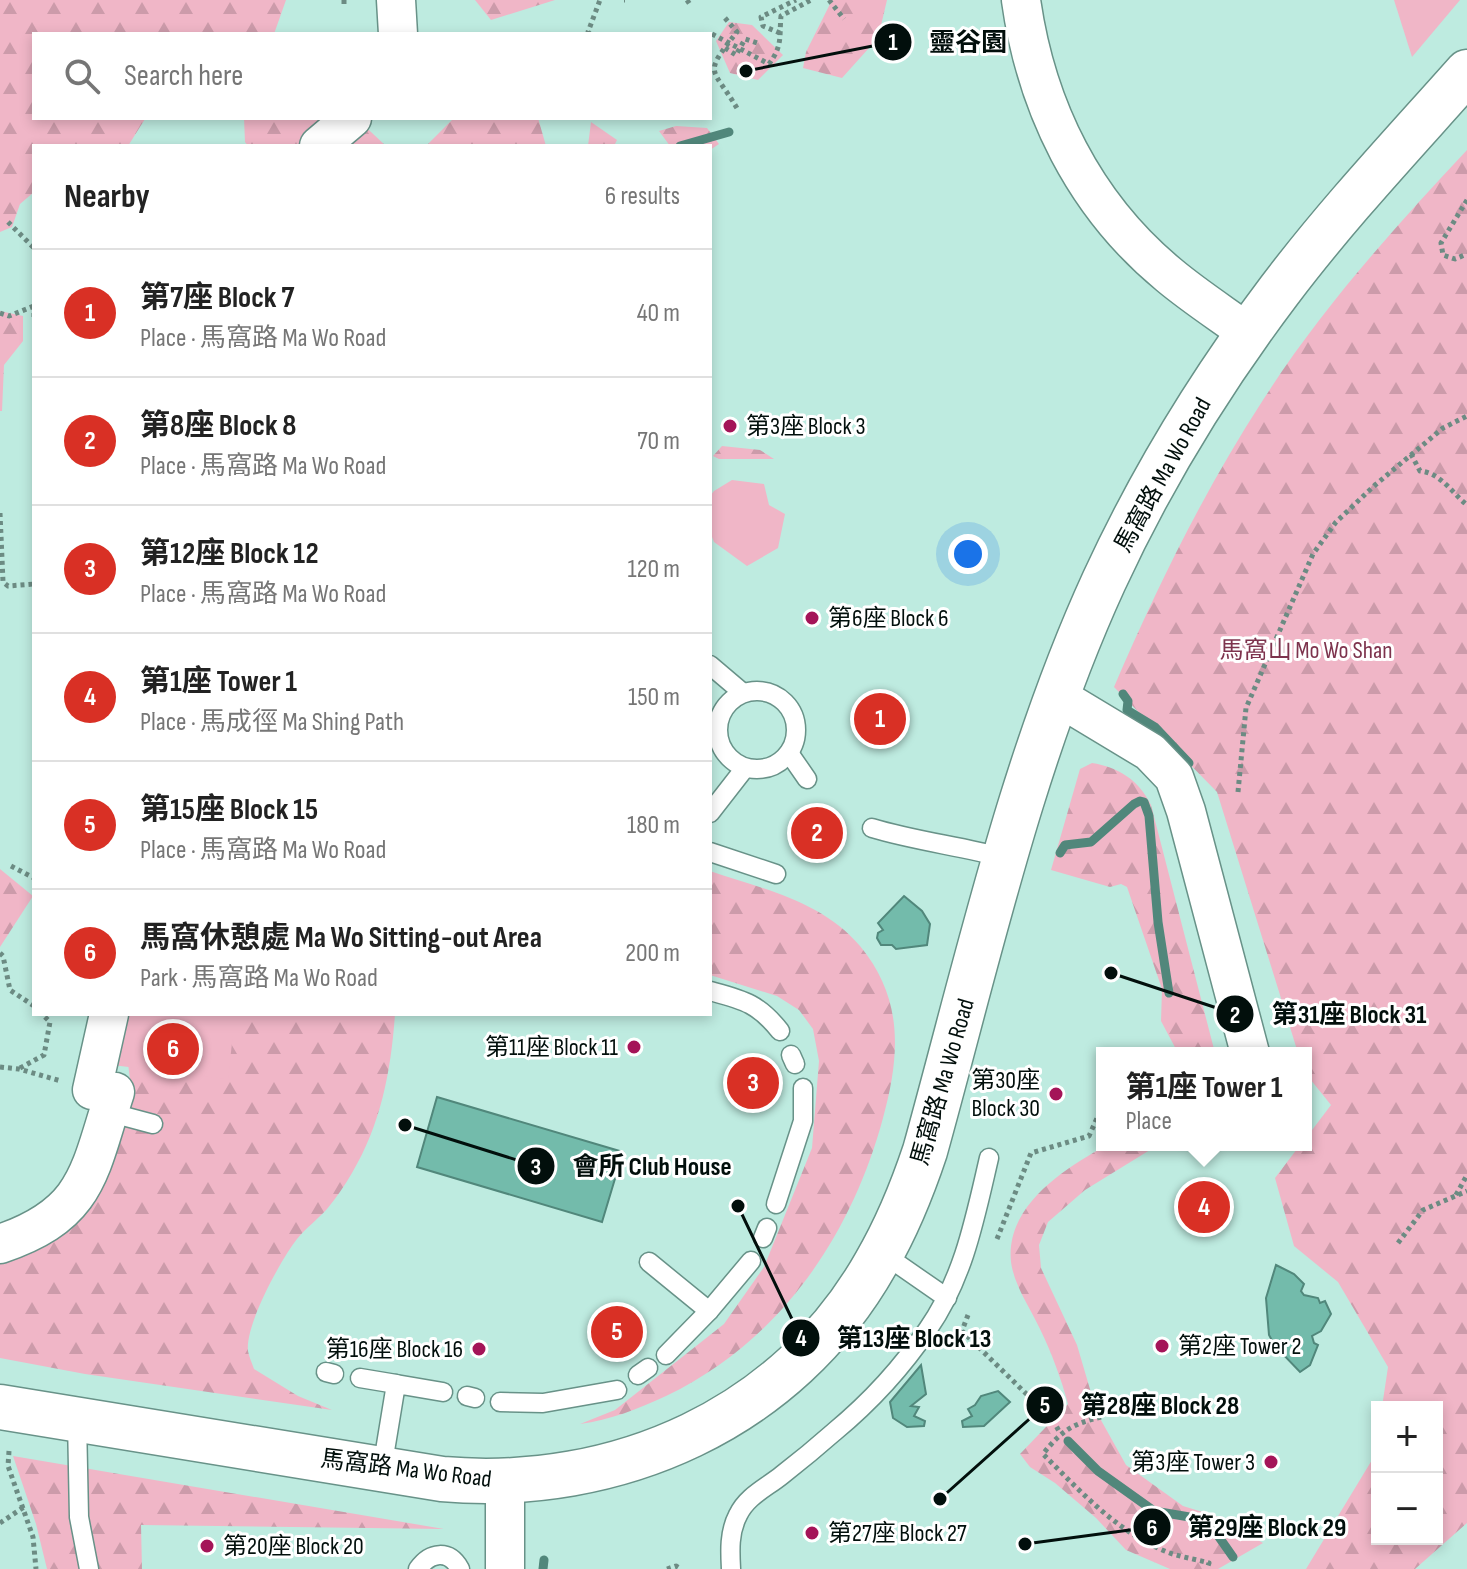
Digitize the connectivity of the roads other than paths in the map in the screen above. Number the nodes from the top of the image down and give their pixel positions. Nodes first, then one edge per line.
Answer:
1 (396, 0) edge
2 (1021, 0) edge
3 (398, 32) edge
4 (1467, 72) edge
5 (350, 120) edge
6 (321, 144) edge
7 (1248, 333) junction
8 (712, 667) edge
9 (743, 693) junction
10 (1057, 696) junction
11 (789, 753) junction
12 (745, 768) junction
13 (807, 779) dead end
14 (712, 810) edge
15 (872, 828) dead end
16 (712, 853) edge
17 (1006, 858) junction
18 (776, 874) dead end
19 (712, 992) edge
20 (780, 1031) dead end
21 (105, 1032) edge
22 (1248, 1047) edge
23 (803, 1088) dead end
24 (100, 1101) junction
25 (153, 1124) dead end
26 (989, 1158) dead end
27 (776, 1204) dead end
28 (0, 1244) edge
29 (882, 1253) junction
30 (751, 1261) dead end
31 (649, 1262) dead end
32 (947, 1298) junction
33 (709, 1311) junction
34 (666, 1355) dead end
35 (360, 1378) dead end
36 (396, 1384) junction
37 (617, 1390) dead end
38 (443, 1392) dead end
39 (500, 1402) dead end
40 (0, 1407) edge
41 (77, 1420) junction
42 (382, 1469) junction
43 (505, 1481) junction
44 (89, 1569) edge
45 (418, 1569) edge
46 (460, 1569) edge
47 (505, 1569) edge
48 (731, 1569) edge

1 - 3 street
2 - 7 street
4 - 7 street, 馬窩路 Ma Wo Road
5 - 6 street
7 - 10 street, 馬窩路 Ma Wo Road
8 - 9 lane
9 - 11 lane
9 - 12 lane
10 - 17 street, 馬窩路 Ma Wo Road
10 - 22 street
11 - 12 lane
11 - 13 lane
12 - 14 lane
15 - 17 lane
16 - 18 lane
17 - 29 street, 馬窩路 Ma Wo Road
19 - 20 lane
21 - 24 street
23 - 27 lane
24 - 25 lane
24 - 28 street
26 - 32 lane
29 - 32 lane
29 - 43 street, 馬窩路 Ma Wo Road
30 - 33 lane
31 - 33 lane
32 - 48 lane
33 - 34 lane
35 - 36 lane
36 - 38 lane
36 - 42 lane
37 - 39 lane
40 - 41 street, 馬窩路 Ma Wo Road
41 - 42 street, 馬窩路 Ma Wo Road
41 - 44 lane
42 - 43 street, 馬窩路 Ma Wo Road
43 - 47 street
45 - 46 lane

